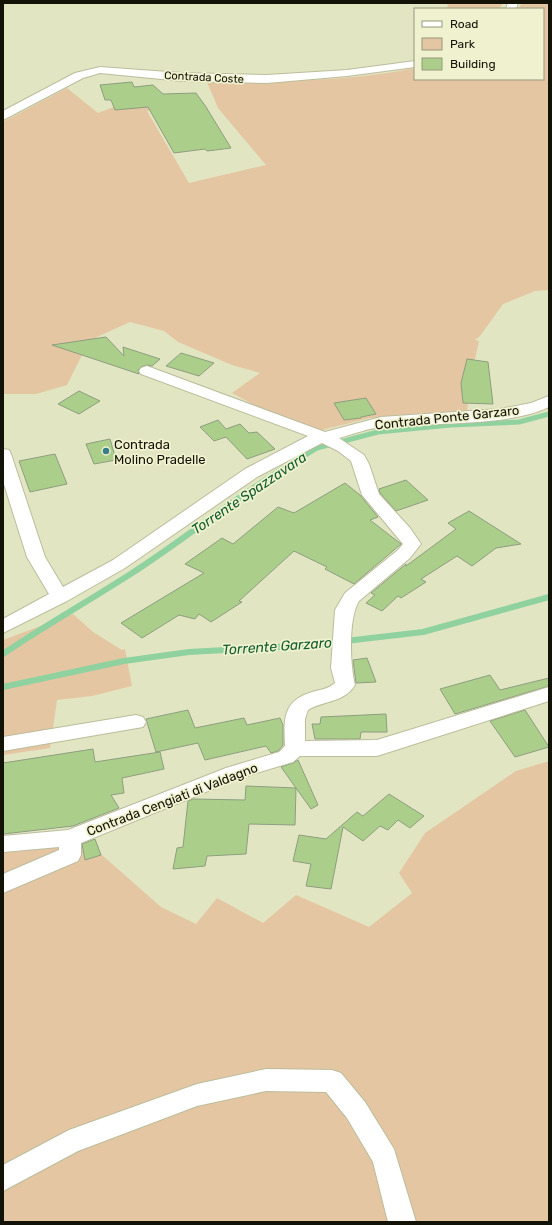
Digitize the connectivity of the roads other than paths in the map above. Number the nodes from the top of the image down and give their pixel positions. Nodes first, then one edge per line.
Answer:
1 (414, 64) edge
2 (3, 116) edge
3 (147, 371) dead end
4 (549, 401) edge
5 (321, 437) junction
6 (3, 454) edge
7 (60, 597) junction
8 (3, 627) edge
9 (549, 694) edge
10 (136, 722) dead end
11 (3, 744) edge
12 (295, 749) junction
13 (70, 838) junction
14 (3, 844) edge
15 (3, 884) edge
16 (3, 1179) edge
17 (402, 1222) edge

1 - 2 street, Contrada Coste
3 - 5 street
4 - 5 street, Contrada Ponte Garzaro
5 - 7 street, Contrada Ponte Garzaro
5 - 12 street
6 - 7 street
7 - 8 street
9 - 12 street, Contrada Cengiati di Valdagno
10 - 11 street
12 - 13 street, Contrada Cengiati di Valdagno
13 - 14 street, Contrada Cengiati di Valdagno
13 - 15 street
16 - 17 street

